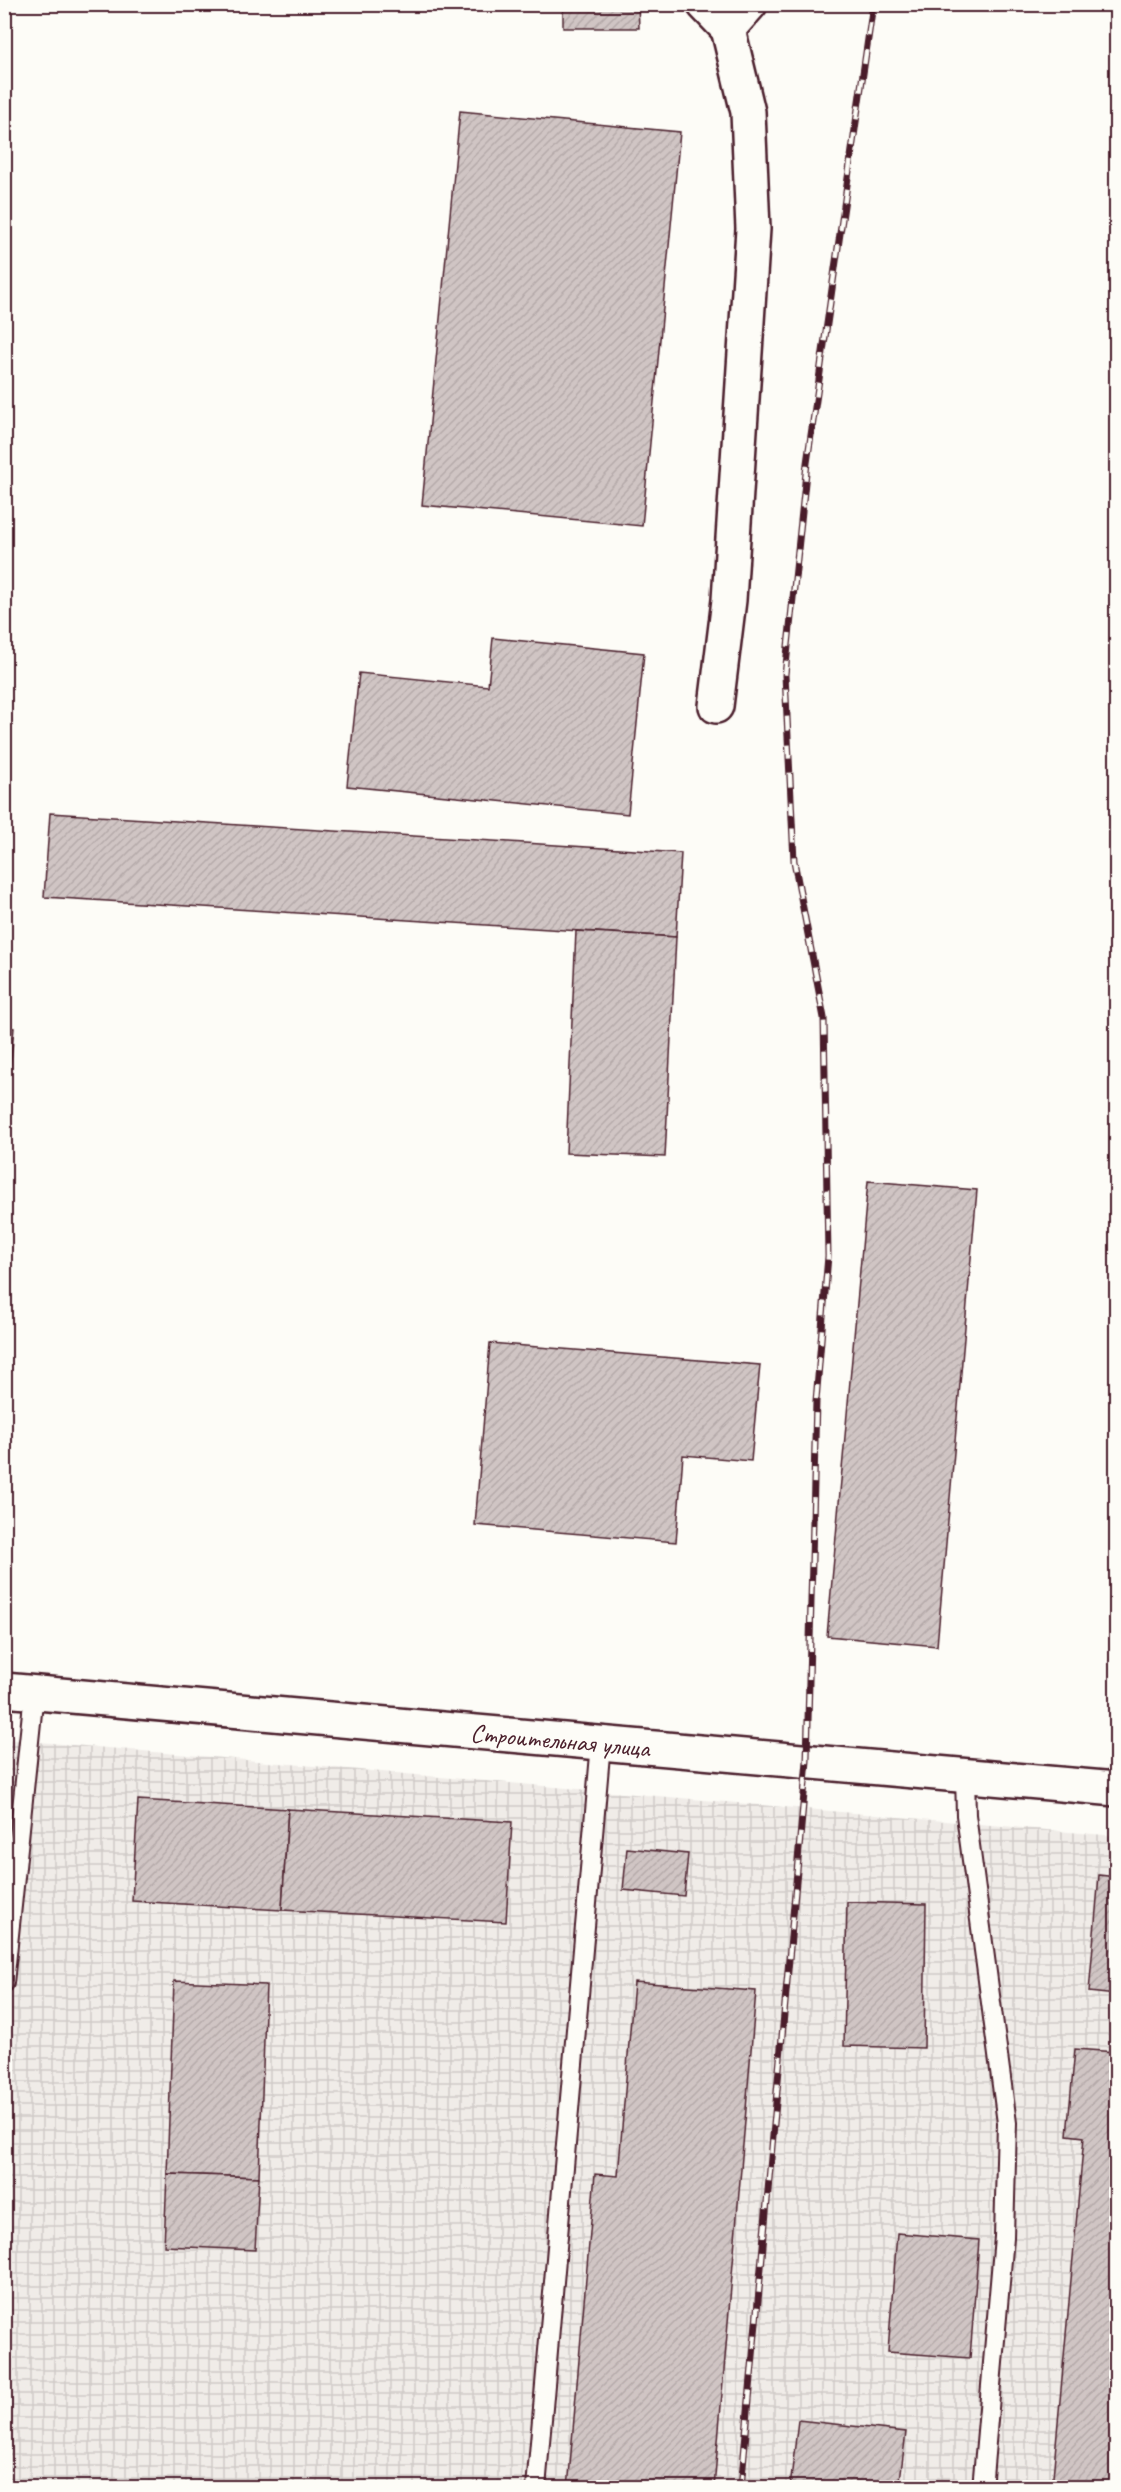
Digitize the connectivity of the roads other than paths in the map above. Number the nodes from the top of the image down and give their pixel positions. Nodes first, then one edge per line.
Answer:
1 (704, 4) edge
2 (750, 4) edge
3 (728, 28) junction
4 (716, 706) dead end
5 (19, 1692) edge
6 (601, 1743) junction
7 (965, 1776) junction
8 (1116, 1789) edge
9 (4, 1983) edge
10 (536, 2487) edge
11 (982, 2487) edge

1 - 3 street
2 - 3 street
3 - 4 street
5 - 6 street, Строительная улица
5 - 9 lane
6 - 7 street, Строительная улица
6 - 10 lane
7 - 8 street, Строительная улица
7 - 11 lane

